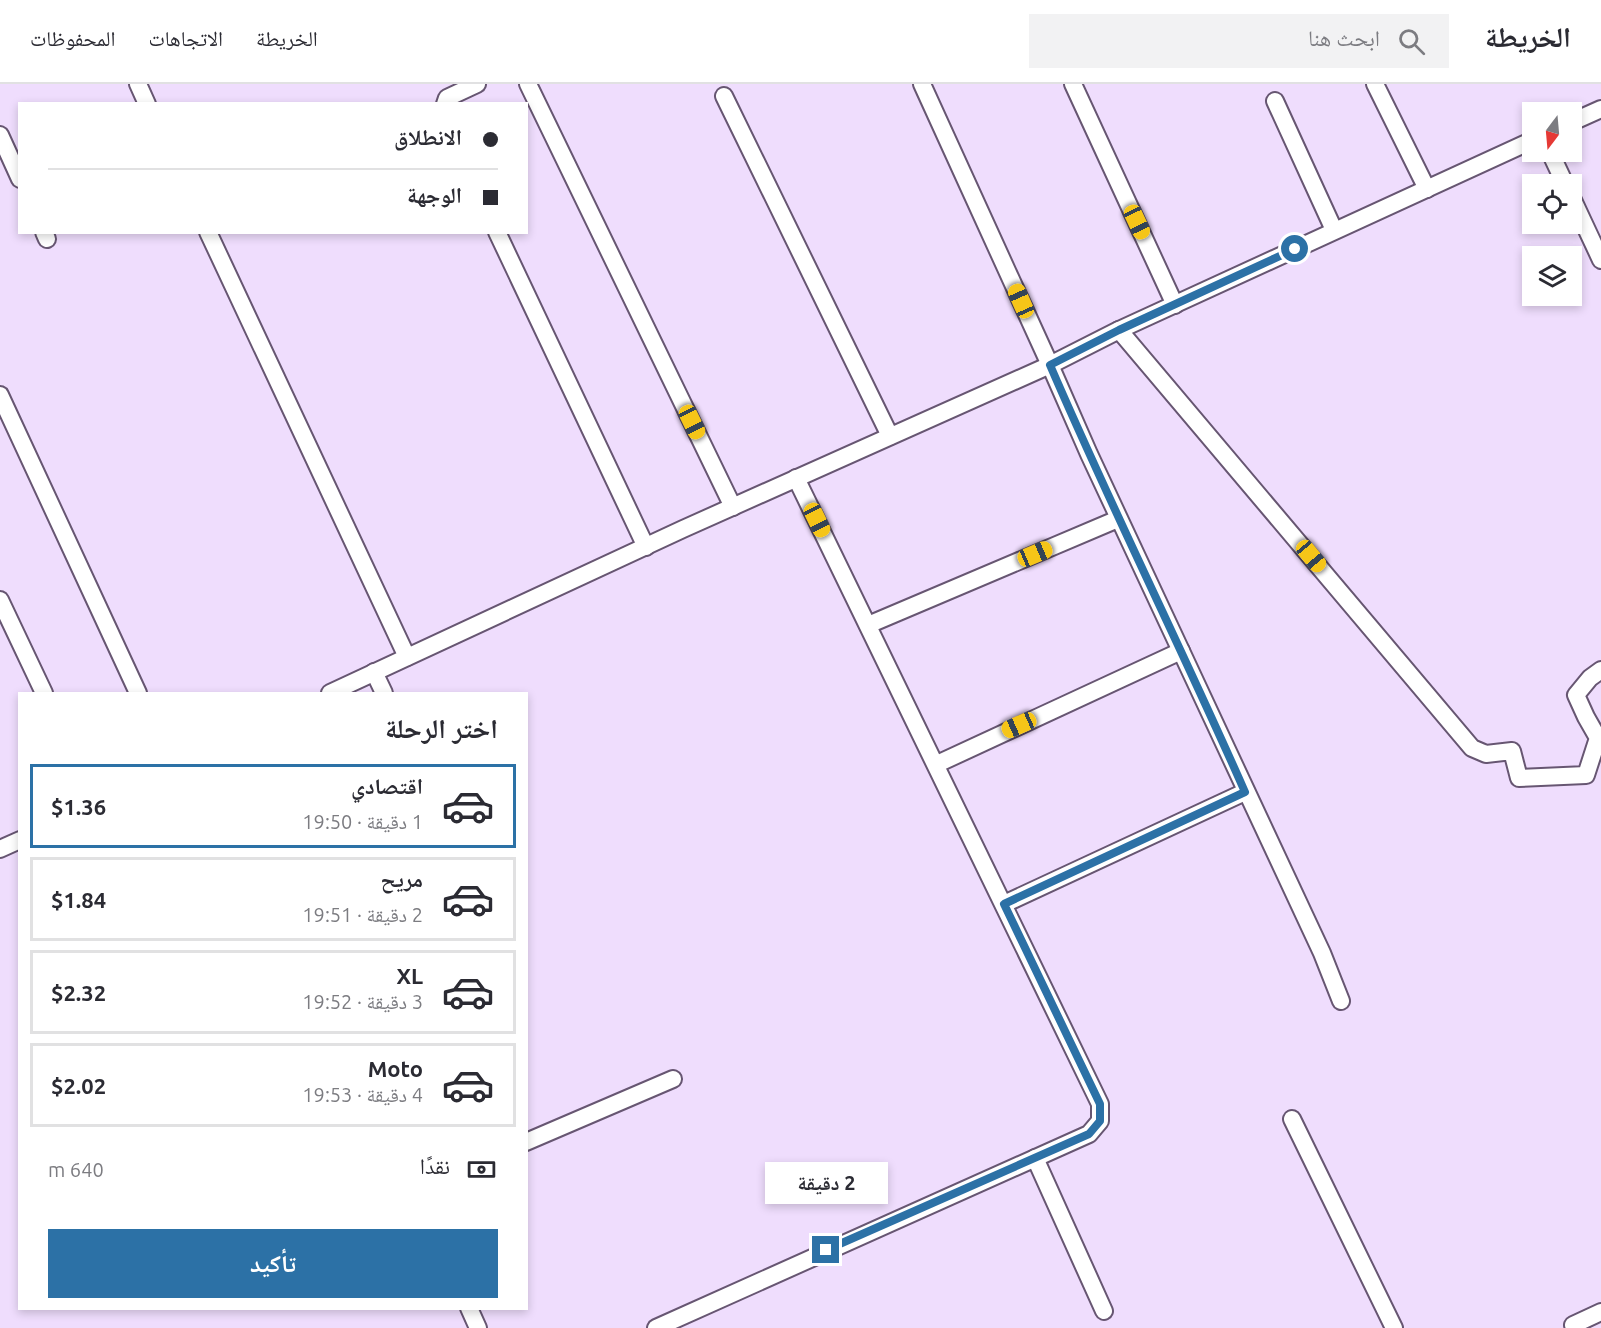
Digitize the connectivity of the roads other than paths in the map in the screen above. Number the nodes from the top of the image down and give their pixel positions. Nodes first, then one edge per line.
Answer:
1 (138, 84) edge
2 (477, 84) edge
3 (528, 84) edge
4 (1073, 84) edge
5 (1375, 84) edge
6 (926, 85) edge
7 (724, 96) dead end
8 (1275, 101) dead end
9 (146, 102) edge
10 (446, 102) edge
11 (1601, 109) edge
12 (1582, 118) edge
13 (0, 135) edge
14 (1522, 145) edge
15 (18, 175) edge
16 (1427, 189) junction
17 (1582, 219) edge
18 (1334, 230) junction
19 (209, 234) edge
20 (498, 234) edge
21 (1601, 260) edge
22 (1175, 305) junction
23 (1119, 330) junction
24 (1050, 365) junction
25 (0, 395) edge
26 (890, 436) junction
27 (796, 478) junction
28 (733, 507) junction
29 (1118, 519) junction
30 (646, 547) junction
31 (0, 600) edge
32 (868, 625) junction
33 (1181, 651) junction
34 (407, 657) junction
35 (1601, 670) edge
36 (374, 672) junction
37 (44, 692) edge
38 (138, 692) edge
39 (332, 692) edge
40 (384, 692) edge
41 (937, 764) junction
42 (1245, 792) junction
43 (18, 841) edge
44 (0, 849) edge
45 (1004, 904) junction
46 (1341, 1001) dead end
47 (673, 1079) dead end
48 (1292, 1119) dead end
49 (528, 1141) edge
50 (1035, 1158) junction
51 (470, 1310) edge
52 (1104, 1311) dead end
53 (1601, 1312) edge
54 (1573, 1325) dead end
55 (478, 1328) edge
56 (656, 1328) edge
57 (1394, 1328) edge

1 - 9 street
2 - 10 street
3 - 28 street
4 - 22 street
5 - 16 street
6 - 24 street
7 - 26 street
8 - 18 street
11 - 12 street
13 - 15 street
14 - 16 street
16 - 18 street
17 - 21 street
18 - 22 street
19 - 34 street
20 - 30 street
22 - 23 street
23 - 24 street
23 - 35 street
24 - 26 street
24 - 29 street
25 - 38 street
26 - 27 street
27 - 28 street
27 - 32 street
28 - 30 street
29 - 32 street
29 - 33 street
30 - 34 street
31 - 37 street
32 - 41 street
33 - 41 street
33 - 42 street
34 - 36 street
36 - 39 street
36 - 40 street
41 - 45 street
42 - 45 street
42 - 46 street
43 - 44 street
45 - 50 street
47 - 49 street
48 - 57 street
50 - 52 street
50 - 56 street
51 - 55 street
53 - 54 street

